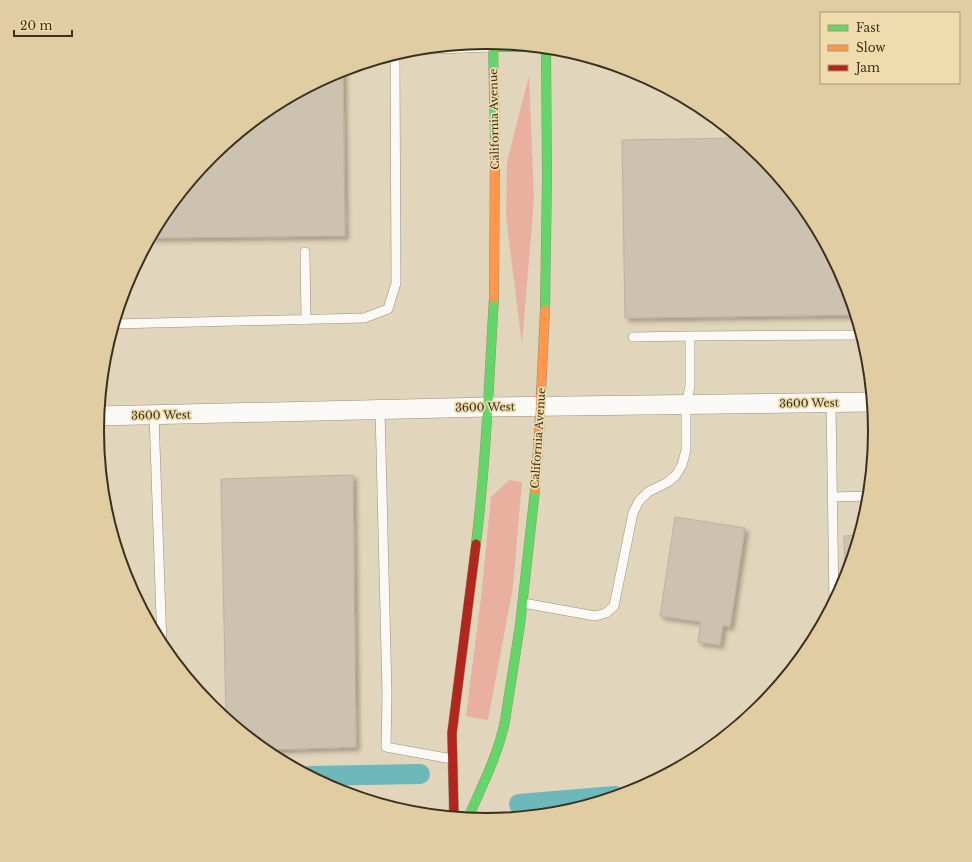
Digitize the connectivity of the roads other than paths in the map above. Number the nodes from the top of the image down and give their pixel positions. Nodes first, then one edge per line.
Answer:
1 (493, 49) edge
2 (546, 54) edge
3 (395, 60) edge
4 (305, 252) dead end
5 (306, 320) junction
6 (119, 324) edge
7 (856, 334) edge
8 (690, 336) junction
9 (633, 337) dead end
10 (867, 402) edge
11 (831, 403) junction
12 (686, 405) junction
13 (541, 406) junction
14 (488, 407) junction
15 (380, 410) junction
16 (154, 415) junction
17 (105, 416) edge
18 (863, 496) edge
19 (832, 497) junction
20 (834, 589) edge
21 (523, 603) junction
22 (162, 633) edge
23 (452, 759) junction
24 (454, 811) edge
25 (471, 812) edge

1 - 14 main road, California Avenue
2 - 13 main road, California Avenue
3 - 5 lane
4 - 5 lane
5 - 6 lane
7 - 8 lane
8 - 9 lane
8 - 12 lane
10 - 11 street, 3600 West
11 - 12 street, 3600 West
11 - 19 lane
12 - 13 street, 3600 West
12 - 21 lane
13 - 14 street, 3600 West
13 - 21 main road, California Avenue
14 - 15 street, 3600 West
14 - 23 main road, California Avenue
15 - 16 street, 3600 West
15 - 23 lane
16 - 17 street, 3600 West
16 - 22 lane
18 - 19 lane
19 - 20 lane
21 - 25 main road, California Avenue
23 - 24 main road, California Avenue

